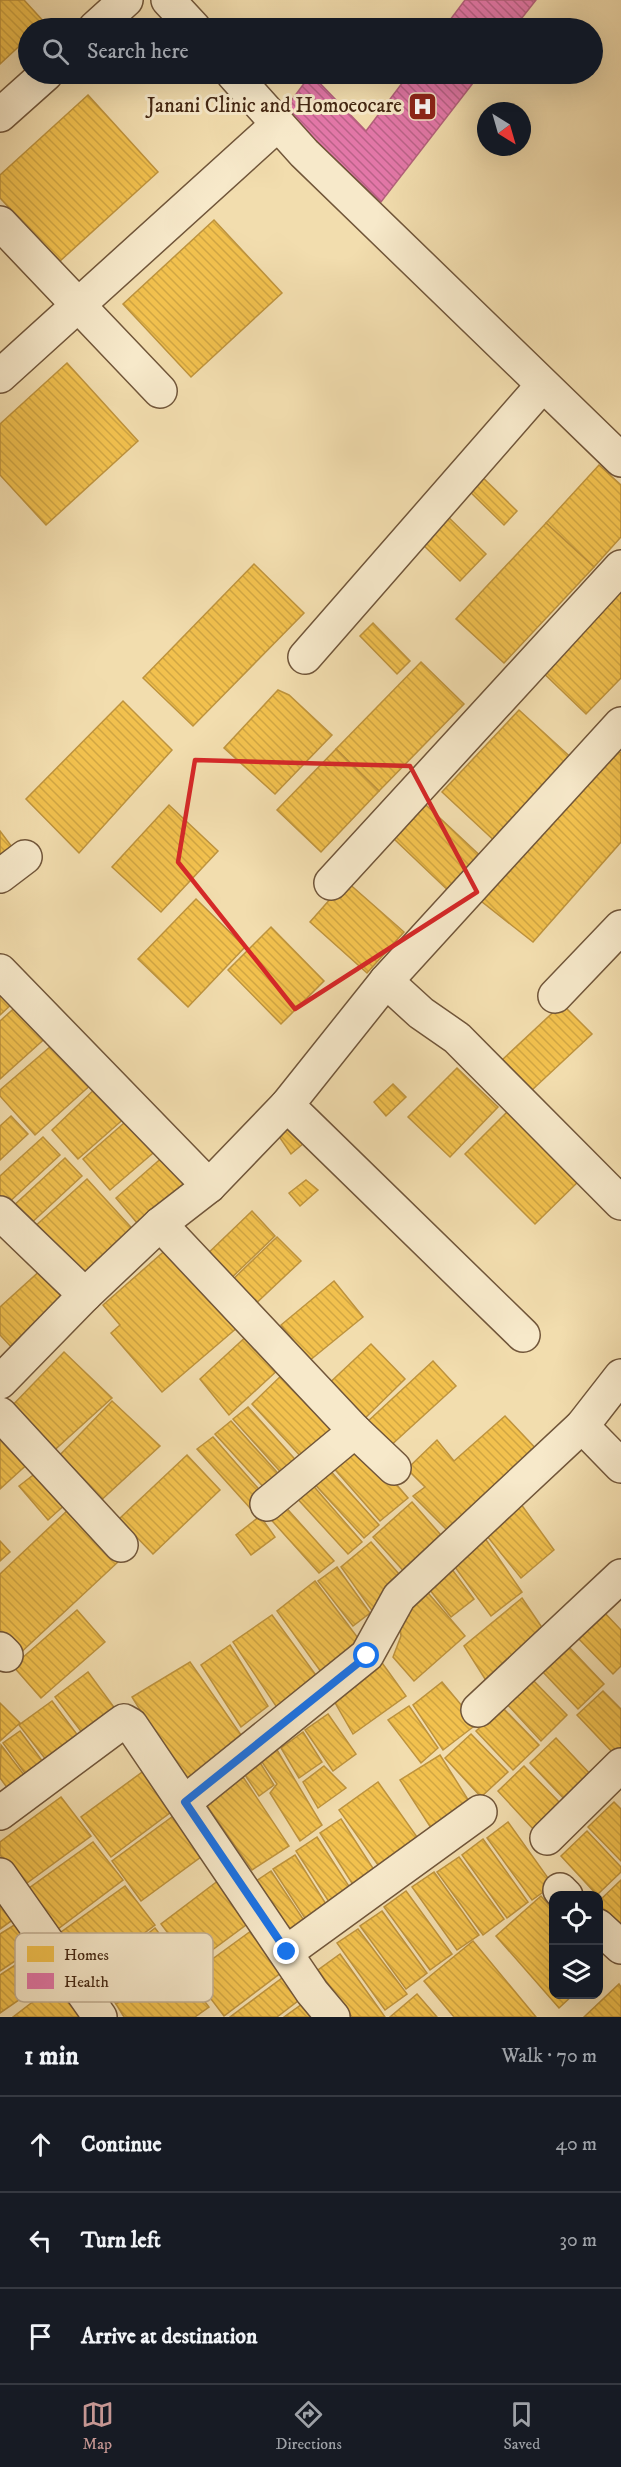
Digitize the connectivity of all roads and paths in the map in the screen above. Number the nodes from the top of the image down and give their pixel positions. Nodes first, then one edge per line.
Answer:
1 (126, 0) edge
2 (168, 0) edge
3 (106, 18) edge
4 (185, 18) edge
5 (35, 84) edge
6 (242, 84) edge
7 (0, 115) edge
8 (278, 124) junction
9 (0, 223) edge
10 (79, 304) junction
11 (0, 376) edge
12 (542, 386) junction
13 (160, 391) dead end
14 (621, 460) edge
15 (621, 567) edge
16 (305, 657) dead end
17 (618, 735) edge
18 (331, 883) dead end
19 (621, 927) edge
20 (0, 971) edge
21 (386, 981) junction
22 (555, 996) dead end
23 (287, 1105) junction
24 (209, 1186) junction
25 (621, 1203) edge
26 (0, 1213) edge
27 (160, 1224) junction
28 (86, 1295) junction
29 (523, 1335) dead end
30 (621, 1376) edge
31 (0, 1382) edge
32 (0, 1414) edge
33 (582, 1426) junction
34 (355, 1431) junction
35 (621, 1466) edge
36 (394, 1468) dead end
37 (267, 1504) dead end
38 (121, 1545) dead end
39 (621, 1576) edge
40 (478, 1710) dead end
41 (621, 1765) edge
42 (185, 1802) junction
43 (480, 1812) dead end
44 (0, 1813) edge
45 (547, 1838) dead end
46 (0, 1875) edge
47 (603, 1931) edge
48 (41, 1933) edge
49 (621, 1947) edge
50 (287, 1952) junction
51 (89, 2002) edge
52 (100, 2017) edge
53 (333, 2017) edge

1 - 3 street
2 - 4 street
5 - 7 street
6 - 8 street
8 - 10 street
8 - 12 street
9 - 10 street
10 - 11 street
10 - 13 street
12 - 14 street
12 - 16 street
15 - 18 street
17 - 21 street
19 - 22 street
20 - 24 street
21 - 23 street
21 - 25 street
23 - 24 street
23 - 29 street
24 - 27 street
26 - 28 street
27 - 28 street
27 - 34 street
28 - 31 street
30 - 33 street
32 - 38 street
33 - 35 street
33 - 42 street
34 - 36 street
34 - 37 street
39 - 40 street
41 - 45 street
42 - 44 street
42 - 50 street
43 - 50 street
46 - 48 street
47 - 49 street
50 - 53 street
51 - 52 street

